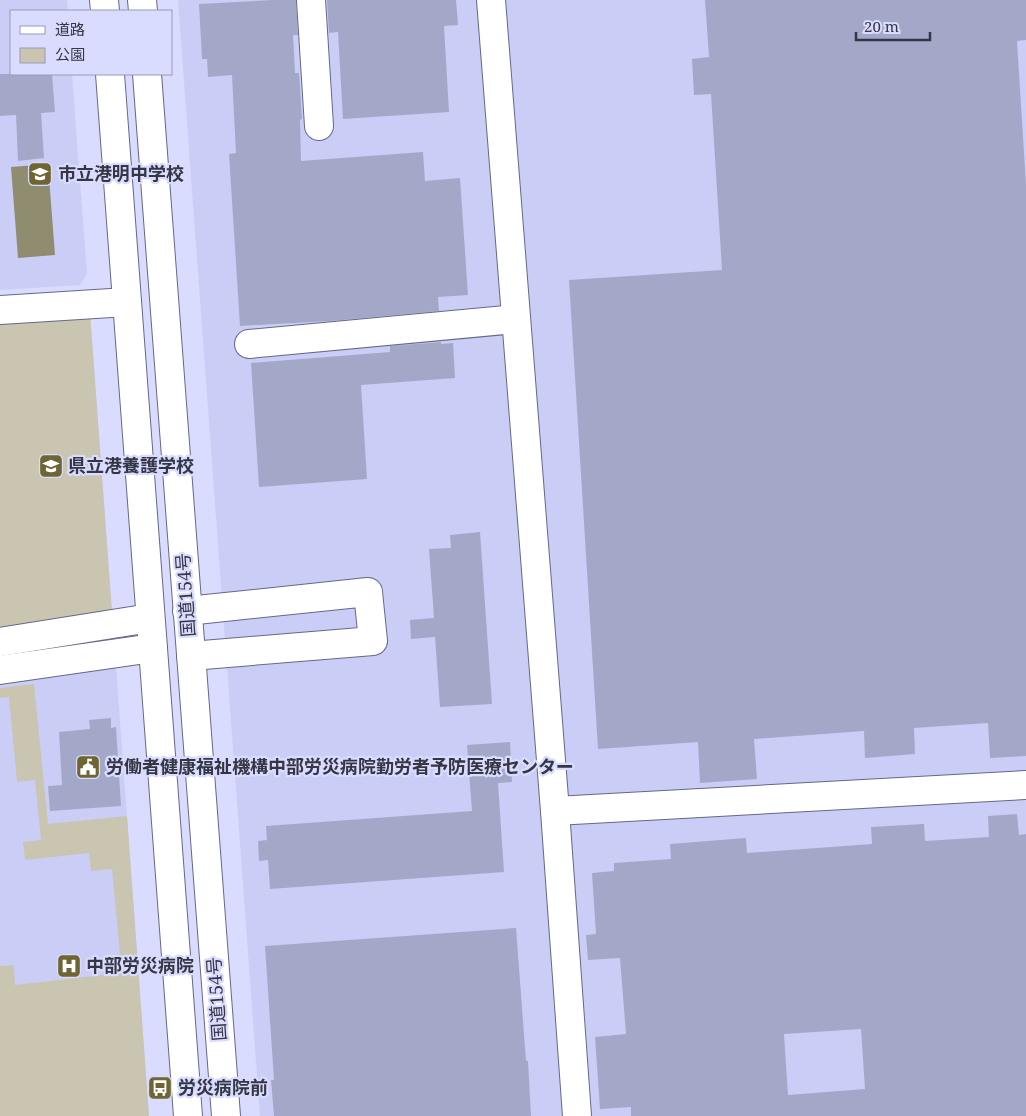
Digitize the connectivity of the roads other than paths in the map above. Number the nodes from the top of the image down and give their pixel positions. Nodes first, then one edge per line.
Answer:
1 (311, 0) edge
2 (491, 0) edge
3 (110, 75) edge
4 (147, 75) edge
5 (319, 126) dead end
6 (127, 302) junction
7 (0, 310) edge
8 (516, 319) junction
9 (248, 344) dead end
10 (188, 611) junction
11 (150, 618) junction
12 (0, 642) edge
13 (152, 648) junction
14 (191, 656) junction
15 (0, 670) edge
16 (1026, 785) edge
17 (555, 811) junction
18 (188, 1116) edge
19 (226, 1116) edge
20 (577, 1116) edge

1 - 5 main road
2 - 8 main road
3 - 6 main road
4 - 10 main road, 国道154号
6 - 7 main road
6 - 11 main road
8 - 9 main road
8 - 17 main road
10 - 14 main road, 国道154号
10 - 14 main road
11 - 12 main road
11 - 13 main road
13 - 15 main road
13 - 18 main road
14 - 19 main road, 国道154号
16 - 17 main road
17 - 20 main road

